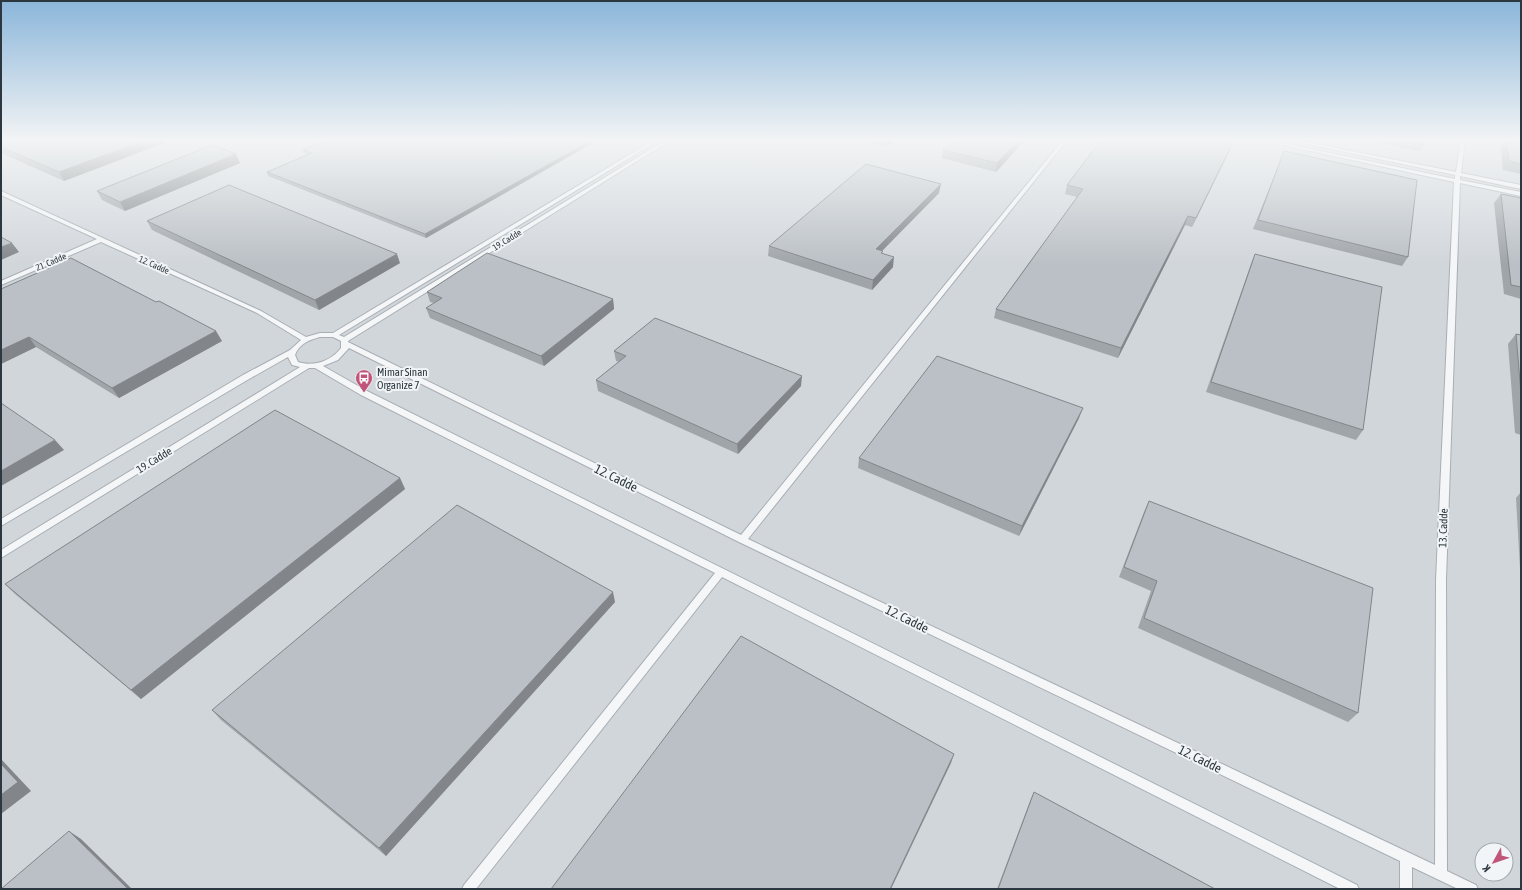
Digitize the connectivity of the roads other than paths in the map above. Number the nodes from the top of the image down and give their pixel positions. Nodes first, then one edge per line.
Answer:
1 (588, 182) edge
2 (602, 182) edge
3 (1031, 182) edge
4 (1458, 182) edge
5 (1472, 182) edge
6 (1483, 182) edge
7 (1521, 187) edge
8 (1, 193) edge
9 (1521, 194) edge
10 (100, 240) junction
11 (1, 283) edge
12 (334, 335) junction
13 (306, 340) junction
14 (345, 342) junction
15 (292, 351) junction
16 (311, 366) junction
17 (1, 523) edge
18 (742, 540) junction
19 (1, 554) edge
20 (721, 572) junction
21 (1406, 858) junction
22 (1441, 874) junction
23 (1465, 887) edge
24 (468, 889) edge
25 (1353, 889) edge
26 (1406, 889) edge

1 - 12 lane, 19. Cadde
2 - 14 lane, 19. Cadde
3 - 18 lane
4 - 22 lane, 13. Cadde
5 - 9 lane
6 - 7 lane
8 - 10 lane, 12. Cadde
10 - 11 lane, 21. Cadde
10 - 13 lane, 12. Cadde
12 - 13 lane
12 - 14 lane, 12. Cadde
13 - 15 lane
14 - 16 lane, 19. Cadde
14 - 18 lane, 12. Cadde
15 - 16 lane
15 - 17 lane
16 - 19 lane, 19. Cadde
16 - 20 lane
18 - 21 lane, 12. Cadde
20 - 24 lane
20 - 25 lane
21 - 22 lane, 12. Cadde
21 - 26 lane
22 - 23 lane, 12. Cadde

